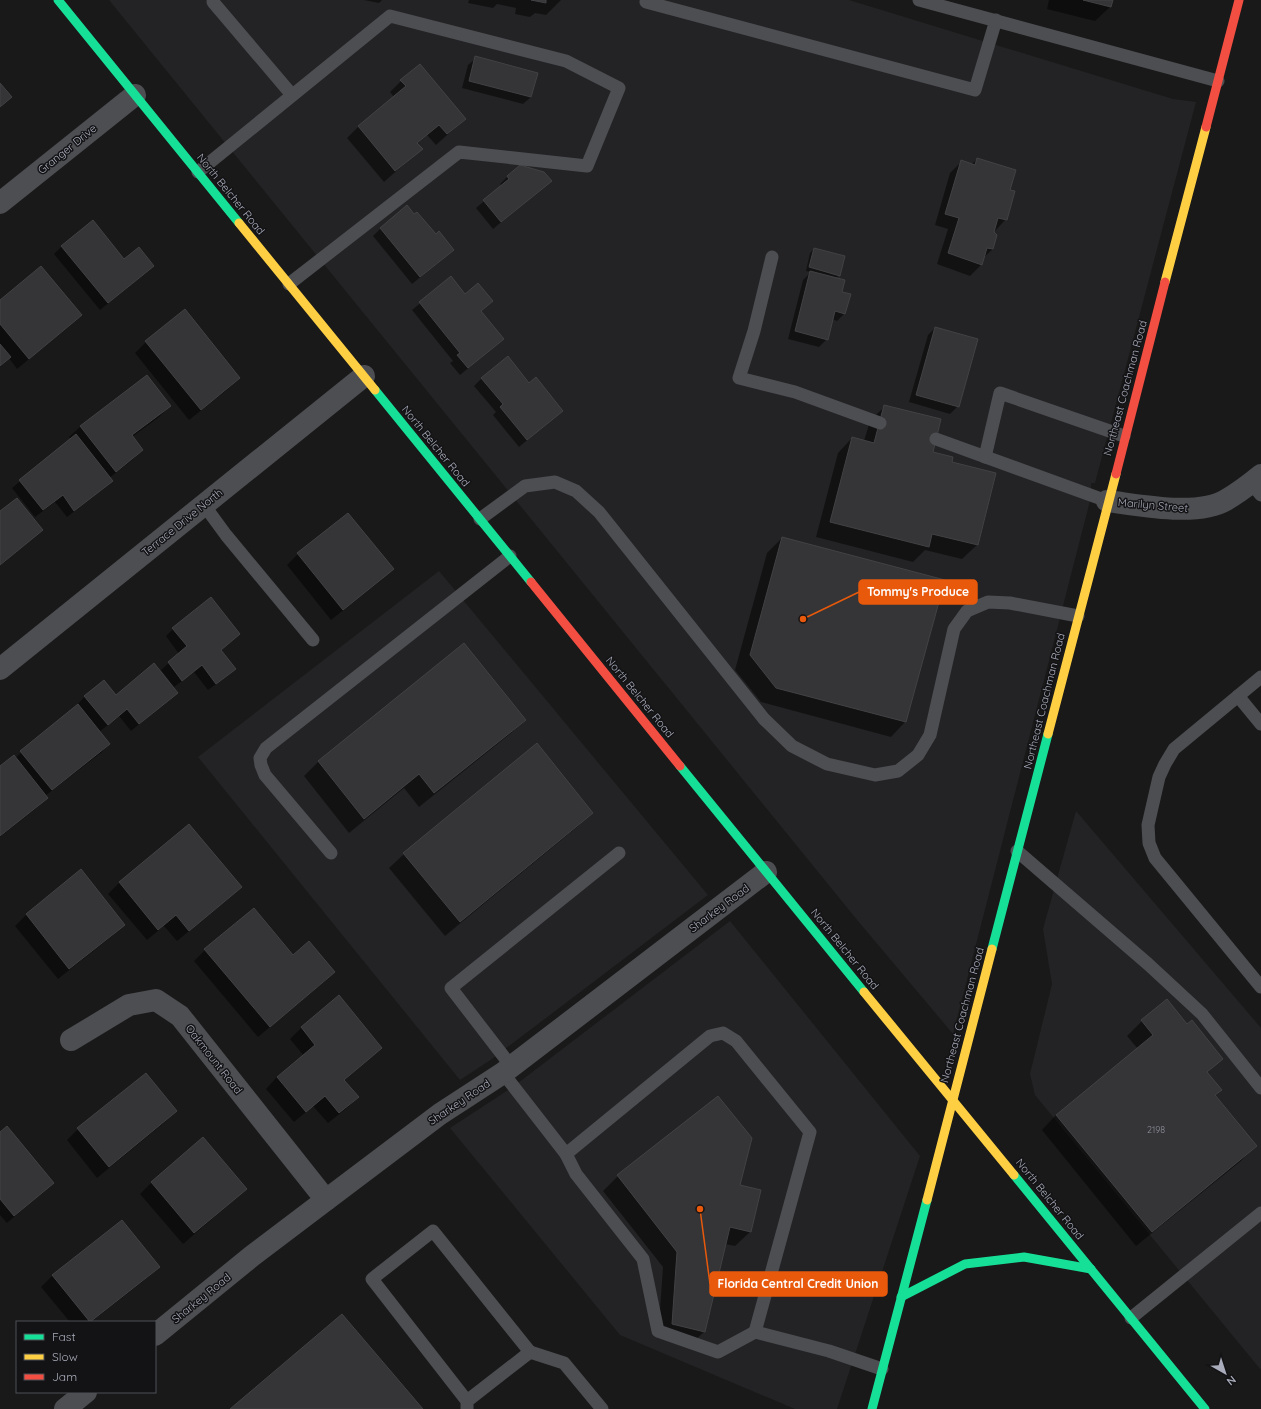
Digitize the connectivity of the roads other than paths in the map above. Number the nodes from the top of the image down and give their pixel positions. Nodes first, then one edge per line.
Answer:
1 (58, 0) edge
2 (647, 0) edge
3 (919, 0) edge
4 (1239, 0) edge
5 (213, 2) dead end
6 (996, 20) junction
7 (1218, 81) junction
8 (135, 95) junction
9 (292, 95) junction
10 (198, 172) junction
11 (0, 203) edge
12 (772, 257) dead end
13 (289, 284) junction
14 (364, 376) junction
15 (880, 423) dead end
16 (1124, 436) junction
17 (936, 439) dead end
18 (985, 457) junction
19 (1258, 484) edge
20 (1107, 501) junction
21 (204, 505) junction
22 (480, 519) junction
23 (510, 556) junction
24 (1078, 616) junction
25 (313, 640) dead end
26 (0, 669) edge
27 (1261, 677) edge
28 (1238, 696) junction
29 (1261, 724) edge
30 (1017, 851) junction
31 (619, 852) dead end
32 (331, 853) dead end
33 (766, 872) junction
34 (1261, 987) edge
35 (71, 1040) dead end
36 (507, 1069) junction
37 (1261, 1088) edge
38 (952, 1099) junction
39 (566, 1154) junction
40 (326, 1200) junction
41 (1261, 1213) edge
42 (1091, 1269) junction
43 (901, 1297) junction
44 (1131, 1318) junction
45 (755, 1332) junction
46 (156, 1335) edge
47 (530, 1352) junction
48 (882, 1368) junction
49 (85, 1393) edge
50 (467, 1405) edge
51 (65, 1409) edge
52 (602, 1409) edge
53 (872, 1409) edge
54 (1205, 1409) edge

1 - 8 main road, North Belcher Road
2 - 6 lane
3 - 6 lane
4 - 7 main road, Northeast Coachman Road
5 - 9 lane
6 - 7 lane
7 - 16 main road, Northeast Coachman Road
8 - 10 main road, North Belcher Road
8 - 11 street, Granger Drive
9 - 10 lane
9 - 13 lane
10 - 13 main road, North Belcher Road
12 - 15 lane
13 - 14 main road, North Belcher Road
14 - 21 street, Terrace Drive North
14 - 22 main road, North Belcher Road
16 - 18 lane
16 - 20 main road, Northeast Coachman Road
17 - 18 lane
18 - 20 lane
19 - 20 street, Marilyn Street
20 - 24 main road, Northeast Coachman Road
21 - 25 lane
21 - 26 street, Terrace Drive North
22 - 23 main road, North Belcher Road
22 - 24 lane
23 - 32 lane
23 - 33 main road, North Belcher Road
24 - 30 main road, Northeast Coachman Road
27 - 28 lane
28 - 29 lane
28 - 34 lane
30 - 37 lane
30 - 38 main road, Northeast Coachman Road
31 - 36 lane
33 - 36 street, Sharkey Road
33 - 38 main road, North Belcher Road
35 - 40 street, Oakmount Road
36 - 39 lane
36 - 40 street, Sharkey Road
38 - 42 main road, North Belcher Road
38 - 43 main road, Northeast Coachman Road
39 - 45 lane
39 - 45 lane
40 - 46 street, Sharkey Road
41 - 44 lane
42 - 43 main road
42 - 44 main road, North Belcher Road
43 - 48 main road, Northeast Coachman Road
44 - 54 main road, North Belcher Road
45 - 48 lane
47 - 50 lane
47 - 50 lane
47 - 52 lane
48 - 53 main road, Northeast Coachman Road
49 - 51 street

